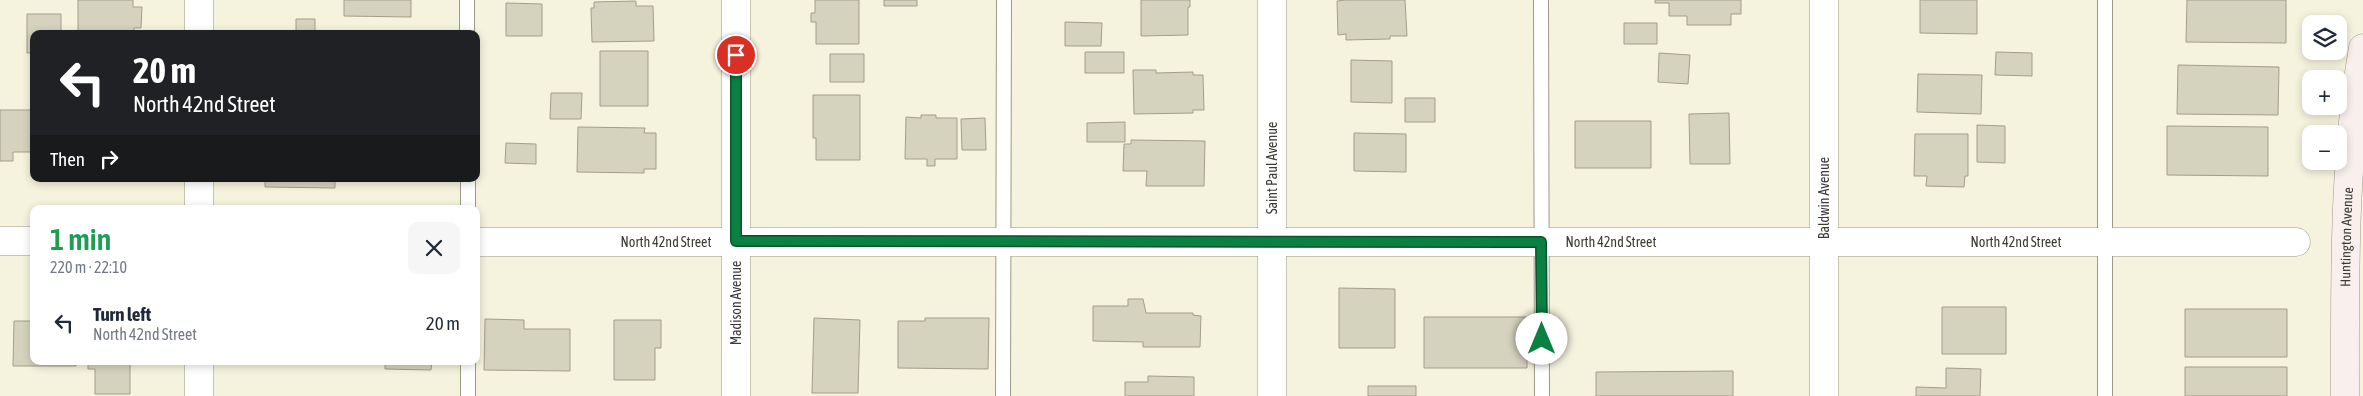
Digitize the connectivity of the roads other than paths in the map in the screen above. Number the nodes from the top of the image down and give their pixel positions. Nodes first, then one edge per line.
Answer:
1 (198, 0) edge
2 (467, 0) edge
3 (736, 0) edge
4 (1004, 0) edge
5 (1272, 0) edge
6 (1541, 0) edge
7 (1824, 0) edge
8 (2105, 0) edge
9 (198, 30) edge
10 (467, 30) edge
11 (2363, 48) edge
12 (198, 182) edge
13 (468, 182) edge
14 (198, 205) edge
15 (468, 205) edge
16 (1272, 240) junction
17 (0, 241) edge
18 (30, 241) edge
19 (736, 241) junction
20 (480, 242) edge
21 (1003, 242) junction
22 (1541, 242) junction
23 (1824, 242) junction
24 (2296, 242) dead end
25 (2105, 243) junction
26 (199, 365) edge
27 (468, 365) edge
28 (199, 396) edge
29 (468, 396) edge
30 (736, 396) edge
31 (1003, 396) edge
32 (1272, 396) edge
33 (1542, 396) edge
34 (1824, 396) edge
35 (2106, 396) edge
36 (2345, 396) edge

1 - 9 street
2 - 10 lane
3 - 19 street, Madison Avenue
4 - 21 lane
5 - 16 street, Saint Paul Avenue
6 - 22 lane
7 - 23 street, Baldwin Avenue
8 - 25 lane
11 - 36 main road, Huntington Avenue
12 - 14 street
13 - 15 lane
16 - 21 street, North 42nd Street
16 - 22 street, North 42nd Street
16 - 32 street, Saint Paul Avenue
17 - 18 street
19 - 20 street, North 42nd Street
19 - 21 street, North 42nd Street
19 - 30 street, Madison Avenue
21 - 31 lane
22 - 23 street, North 42nd Street
22 - 33 lane
23 - 25 street, North 42nd Street
23 - 34 street, Baldwin Avenue
24 - 25 street, North 42nd Street
25 - 35 lane
26 - 28 street
27 - 29 lane

